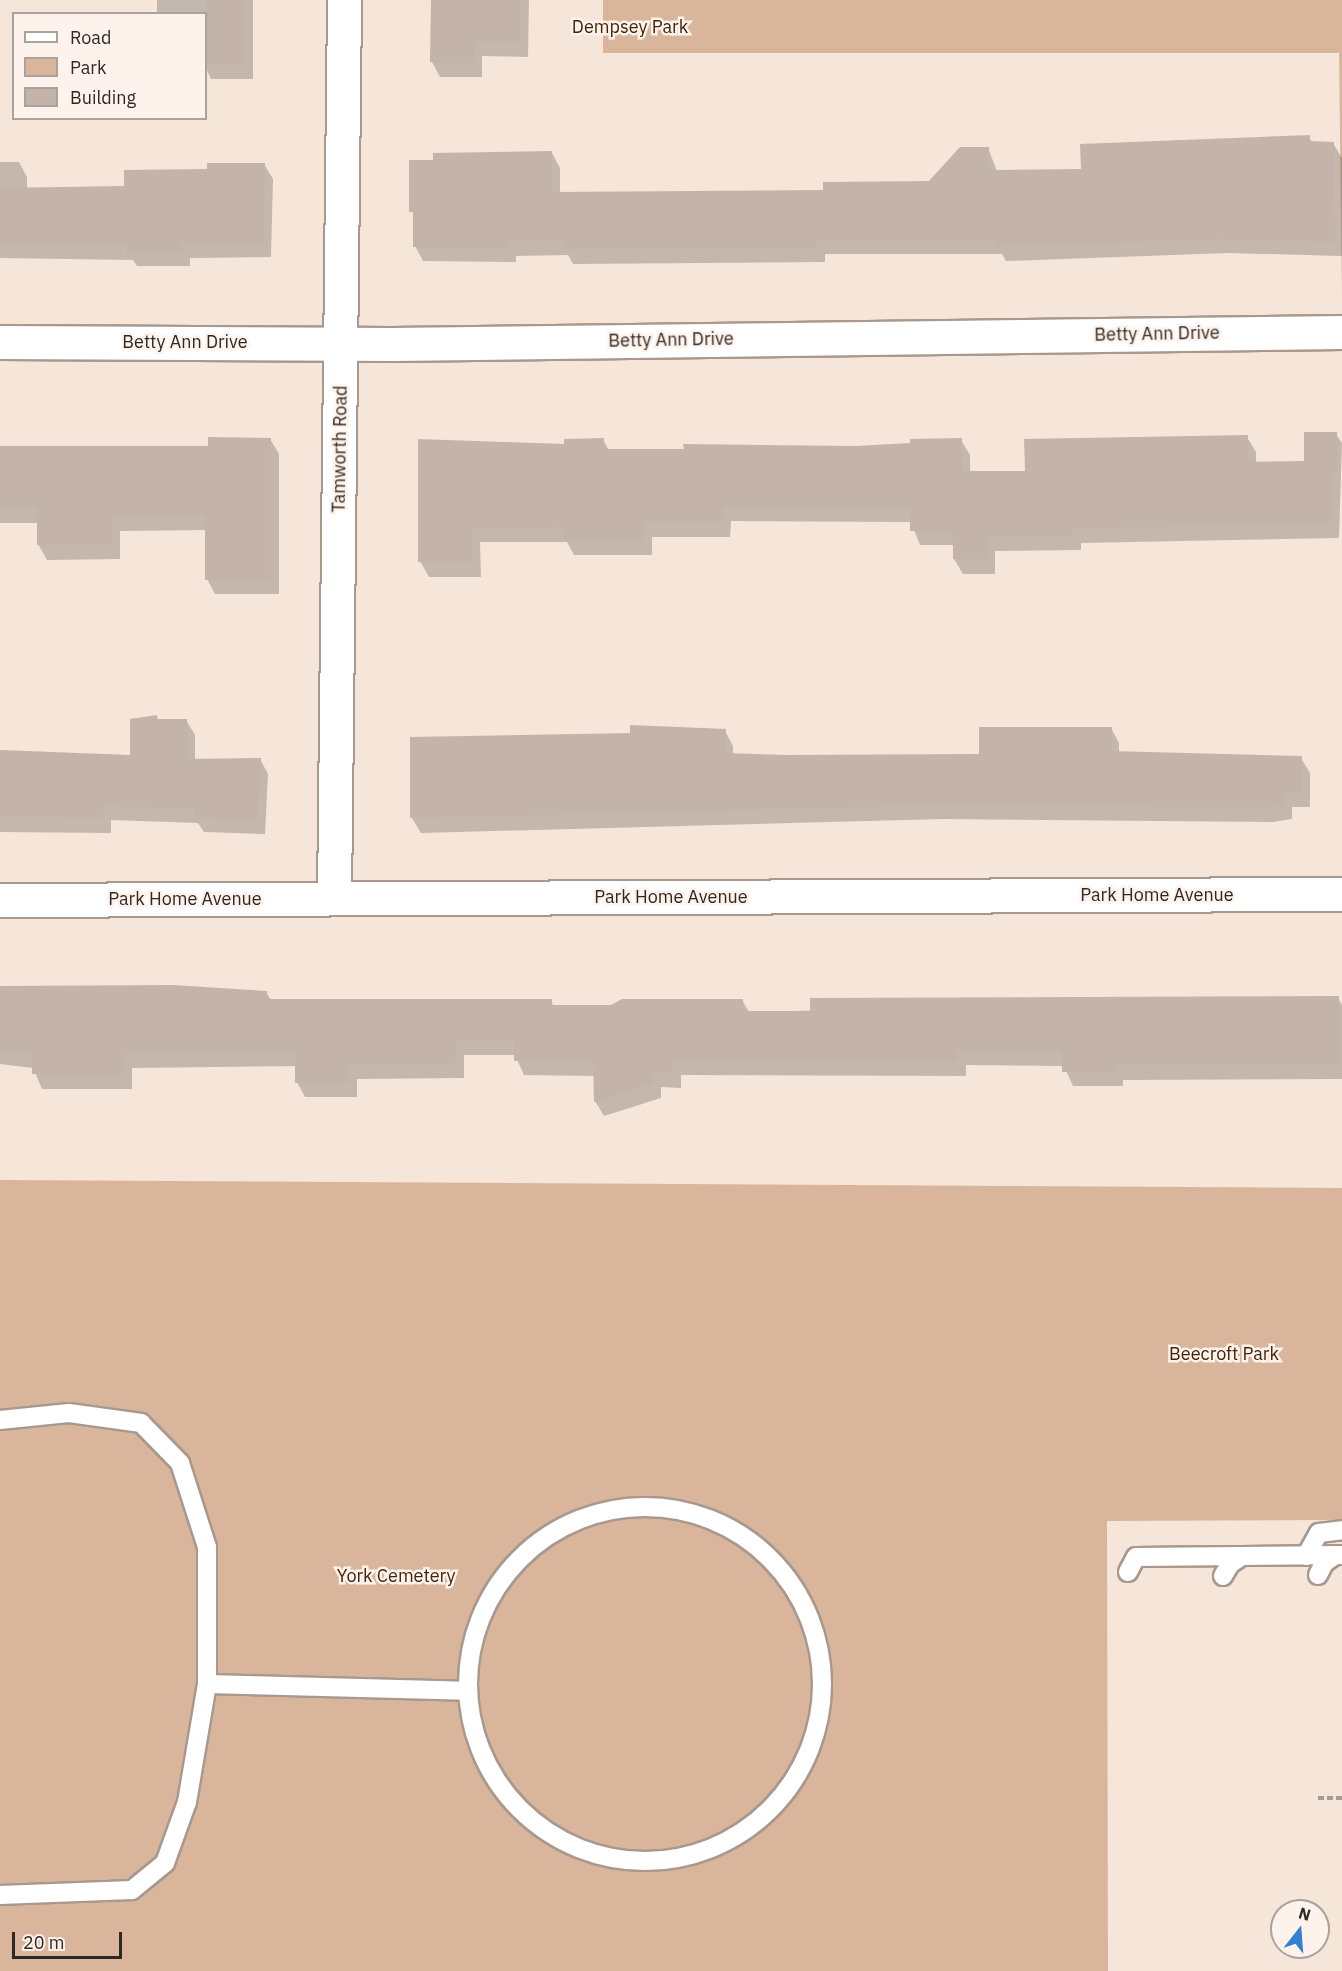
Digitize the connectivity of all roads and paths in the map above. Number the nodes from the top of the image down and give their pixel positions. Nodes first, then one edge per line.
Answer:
1 (344, 0) edge
2 (1342, 332) edge
3 (0, 342) edge
4 (341, 342) junction
5 (1342, 894) edge
6 (334, 898) junction
7 (0, 900) edge
8 (0, 1420) edge
9 (1342, 1530) edge
10 (1242, 1556) junction
11 (1306, 1556) junction
12 (1338, 1556) edge
13 (1128, 1572) dead end
14 (1318, 1575) dead end
15 (1223, 1576) dead end
16 (207, 1684) junction
17 (466, 1691) junction
18 (1318, 1798) dead end
19 (1342, 1798) edge
20 (0, 1896) edge

1 - 4 street, Tamworth Road
2 - 4 street, Betty Ann Drive
3 - 4 street, Betty Ann Drive
4 - 6 street, Tamworth Road
5 - 6 street, Park Home Avenue
6 - 7 street, Park Home Avenue
8 - 16 lane
9 - 11 lane
10 - 11 lane
10 - 13 lane
10 - 15 lane
11 - 12 lane
12 - 14 lane
16 - 17 lane
16 - 20 lane
17 - 17 lane
18 - 19 path

